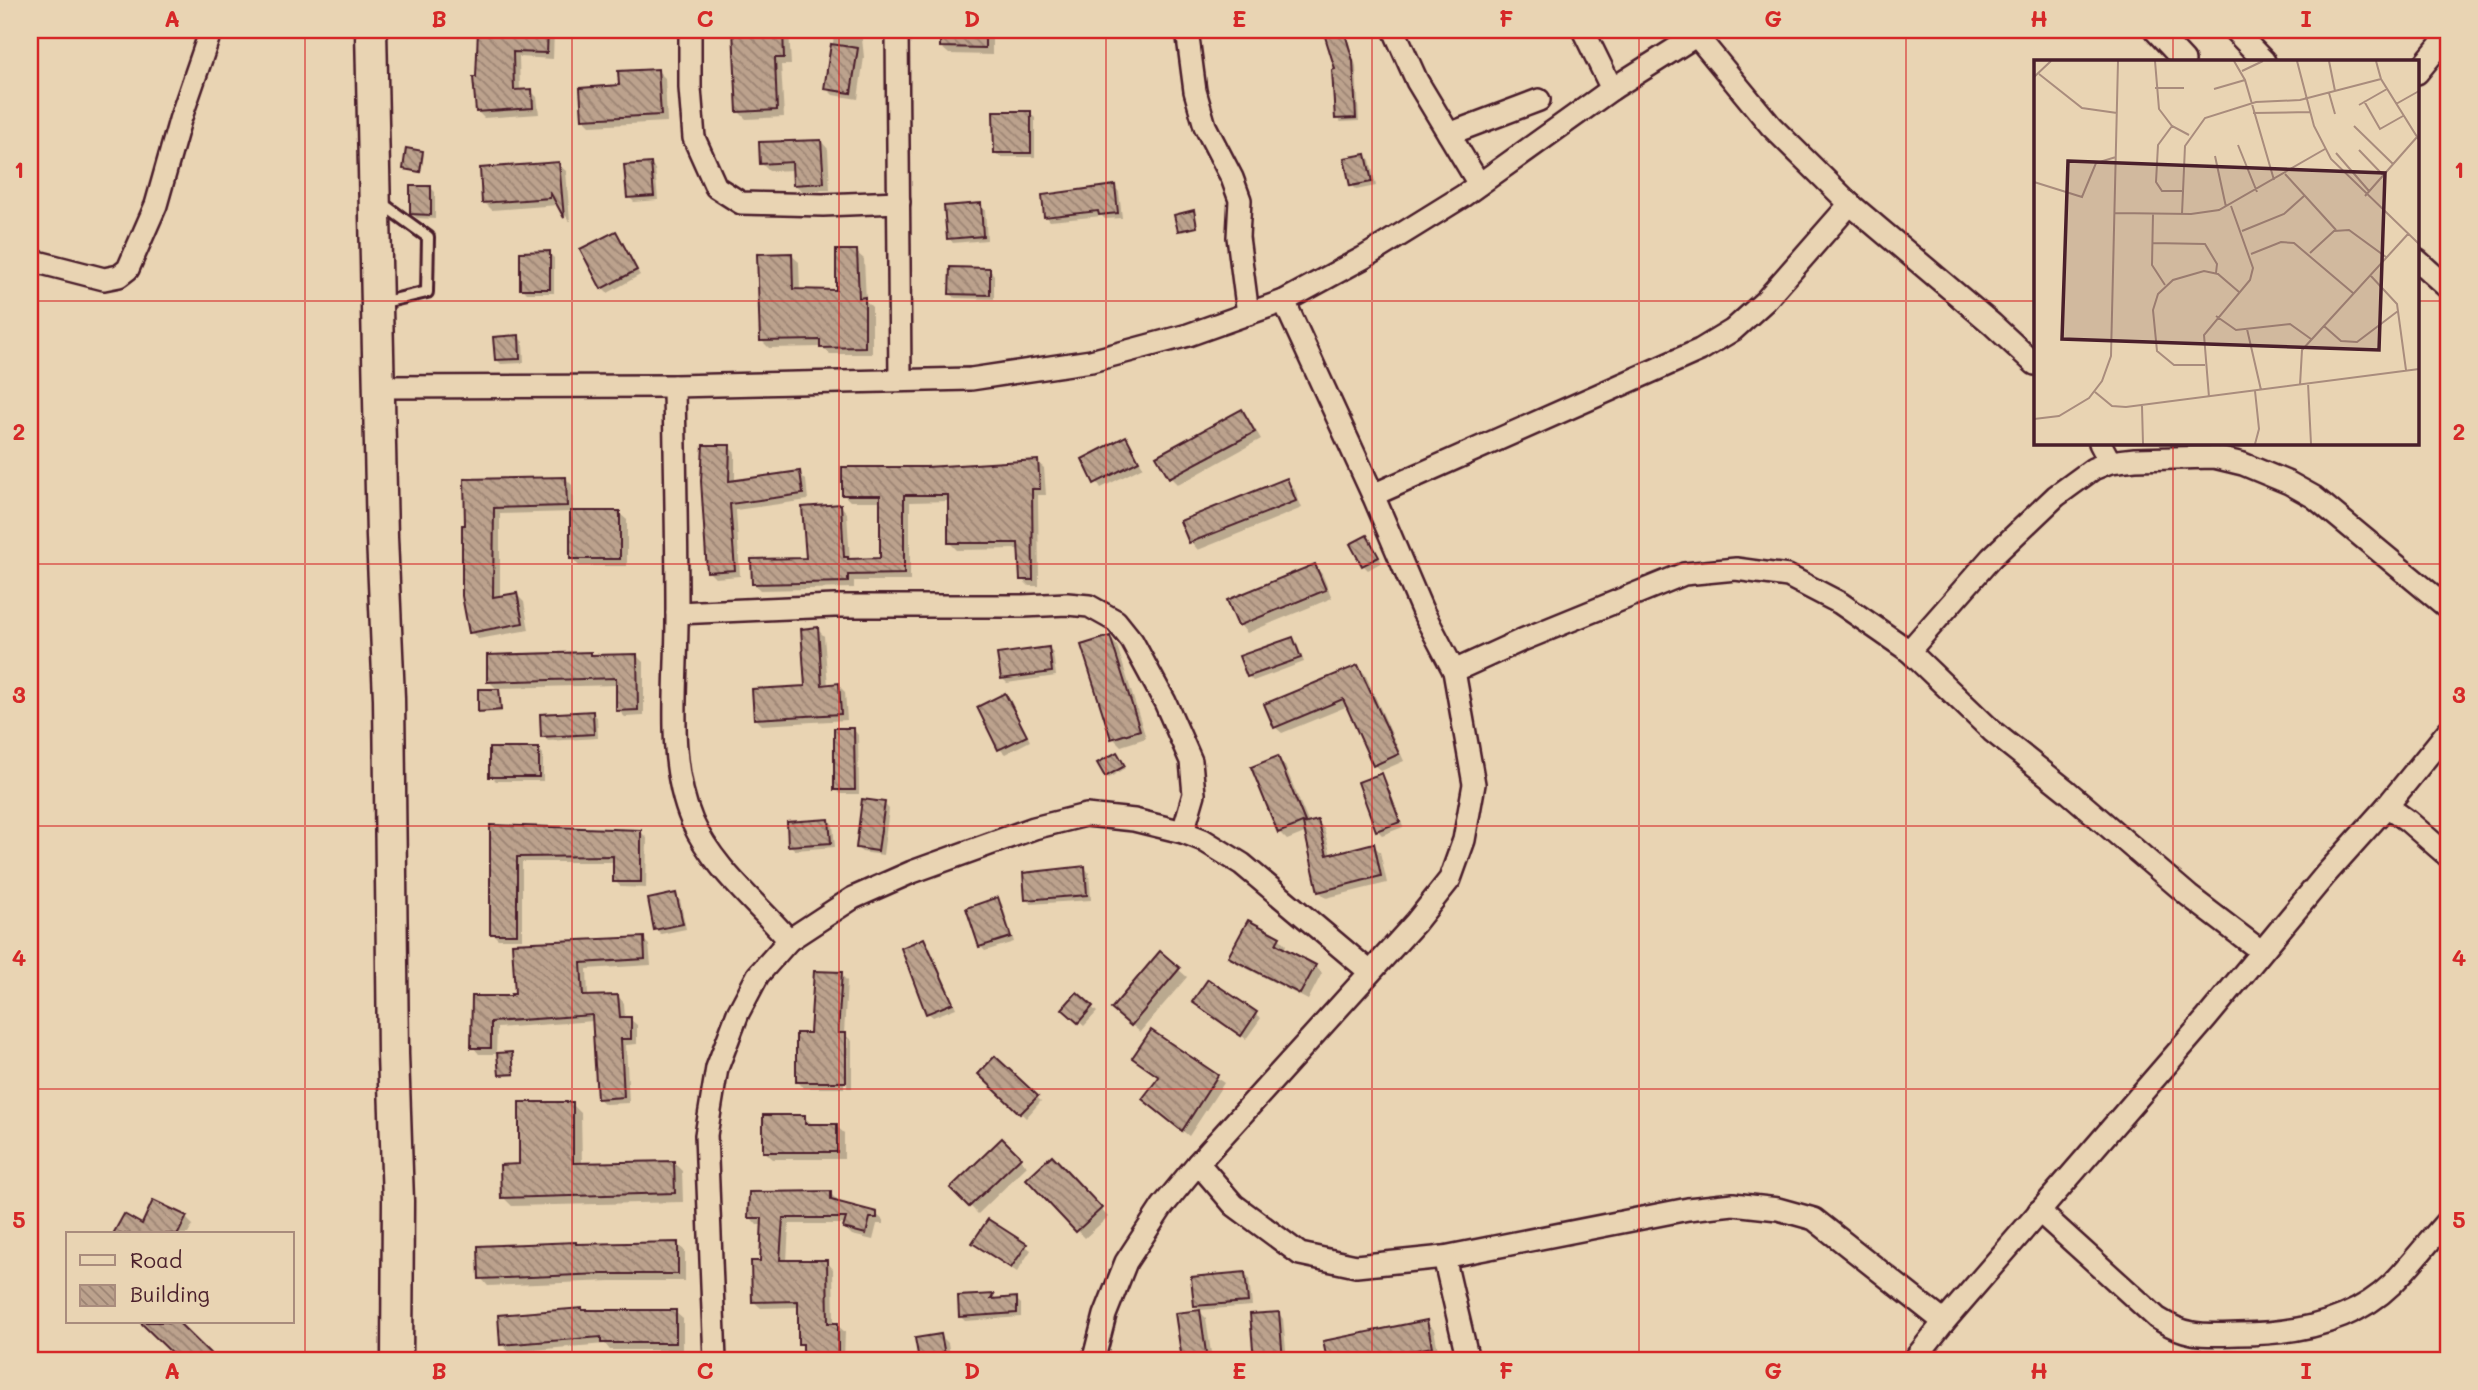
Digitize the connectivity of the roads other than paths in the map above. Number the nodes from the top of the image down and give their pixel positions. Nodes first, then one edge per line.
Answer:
1 (211, 30) edge
2 (371, 30) edge
3 (691, 30) edge
4 (897, 30) edge
5 (1187, 30) edge
6 (1394, 30) edge
7 (1583, 30) edge
8 (2155, 30) edge
9 (2234, 30) edge
10 (1700, 32) edge
11 (2448, 35) edge
12 (2183, 60) edge
13 (2263, 60) edge
14 (2418, 72) edge
15 (1612, 89) junction
16 (1539, 100) dead end
17 (1449, 134) junction
18 (1479, 184) junction
19 (375, 199) junction
20 (899, 202) junction
21 (1850, 204) junction
22 (30, 260) edge
23 (2418, 261) edge
24 (2448, 288) edge
25 (1284, 301) junction
26 (378, 303) junction
27 (1248, 314) junction
28 (2034, 363) edge
29 (900, 380) junction
30 (674, 386) junction
31 (379, 387) junction
32 (2101, 444) edge
33 (2110, 462) junction
34 (1374, 495) junction
35 (2448, 608) edge
36 (677, 613) junction
37 (1909, 651) junction
38 (1454, 671) junction
39 (2448, 731) edge
40 (2387, 806) junction
41 (1183, 832) junction
42 (2448, 856) edge
43 (789, 940) junction
44 (2261, 951) junction
45 (1370, 972) junction
46 (1198, 1163) junction
47 (2039, 1211) junction
48 (2448, 1220) edge
49 (1444, 1257) junction
50 (1944, 1322) junction
51 (397, 1360) edge
52 (715, 1360) edge
53 (1095, 1360) edge
54 (1468, 1360) edge
55 (1914, 1360) edge

1 - 22 street
2 - 19 street
3 - 20 street
4 - 20 street
5 - 27 street
6 - 17 street
7 - 15 street
8 - 12 street
9 - 13 street
10 - 15 street
10 - 21 street
11 - 14 street
15 - 18 street
16 - 17 street
17 - 18 street
18 - 25 street
19 - 26 street
19 - 26 lane
20 - 29 street
21 - 28 street
21 - 34 street
23 - 24 street
25 - 27 street
25 - 34 street
26 - 31 street
27 - 29 street
29 - 30 street
30 - 31 street
30 - 36 street
31 - 51 street
32 - 33 street
33 - 35 street
33 - 37 street
34 - 38 street
36 - 41 street
36 - 43 street
37 - 38 street
37 - 44 street
38 - 45 street
39 - 40 street
40 - 42 street
40 - 44 street
41 - 43 street
41 - 45 street
43 - 52 street
44 - 47 street
45 - 46 street
46 - 49 street
46 - 53 street
47 - 48 street
47 - 50 street
49 - 50 street
49 - 54 street
50 - 55 street

